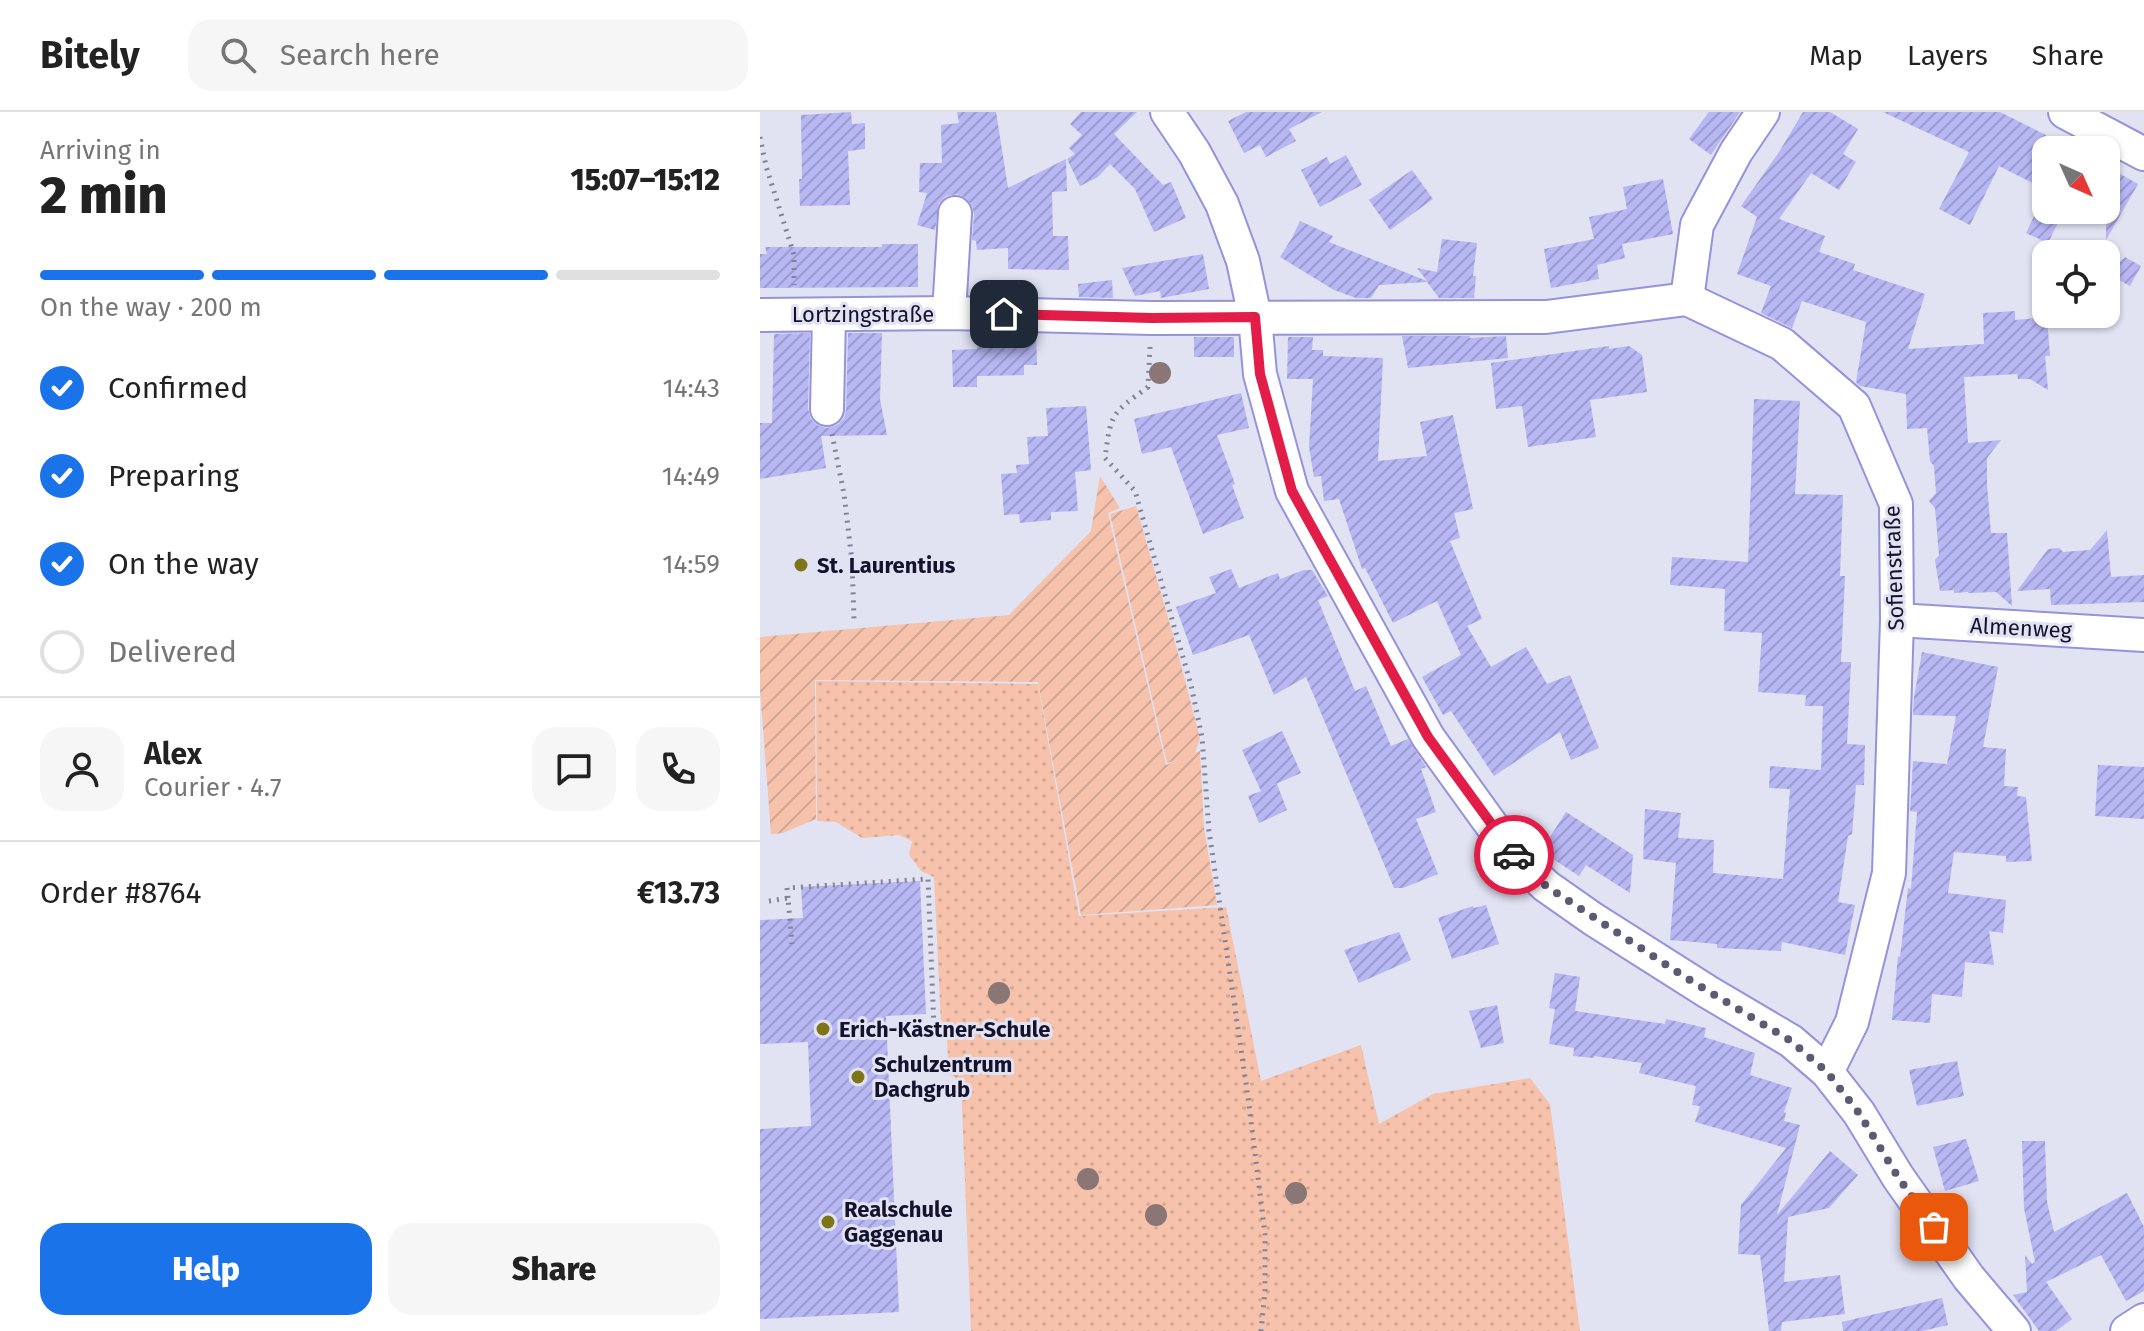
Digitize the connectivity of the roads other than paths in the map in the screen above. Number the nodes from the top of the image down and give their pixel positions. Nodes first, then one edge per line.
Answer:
1 (1168, 112) edge
2 (1763, 112) edge
3 (2065, 112) edge
4 (2144, 154) edge
5 (955, 213) dead end
6 (1687, 299) junction
7 (949, 313) junction
8 (760, 315) edge
9 (829, 316) junction
10 (1255, 317) junction
11 (827, 409) road end
12 (1897, 620) junction
13 (2144, 635) edge
14 (1827, 1072) junction
15 (2144, 1320) edge
16 (2014, 1331) edge
17 (2127, 1331) edge

1 - 10 street
2 - 6 street
3 - 4 street
5 - 7 street
6 - 10 street
6 - 12 street, Sofienstraße
7 - 9 street, Lortzingstraße
7 - 10 street, Lortzingstraße
8 - 9 street, Lortzingstraße
9 - 11 street
10 - 14 street
12 - 13 street, Almenweg
12 - 14 street, Sofienstraße
14 - 16 street
15 - 17 street

